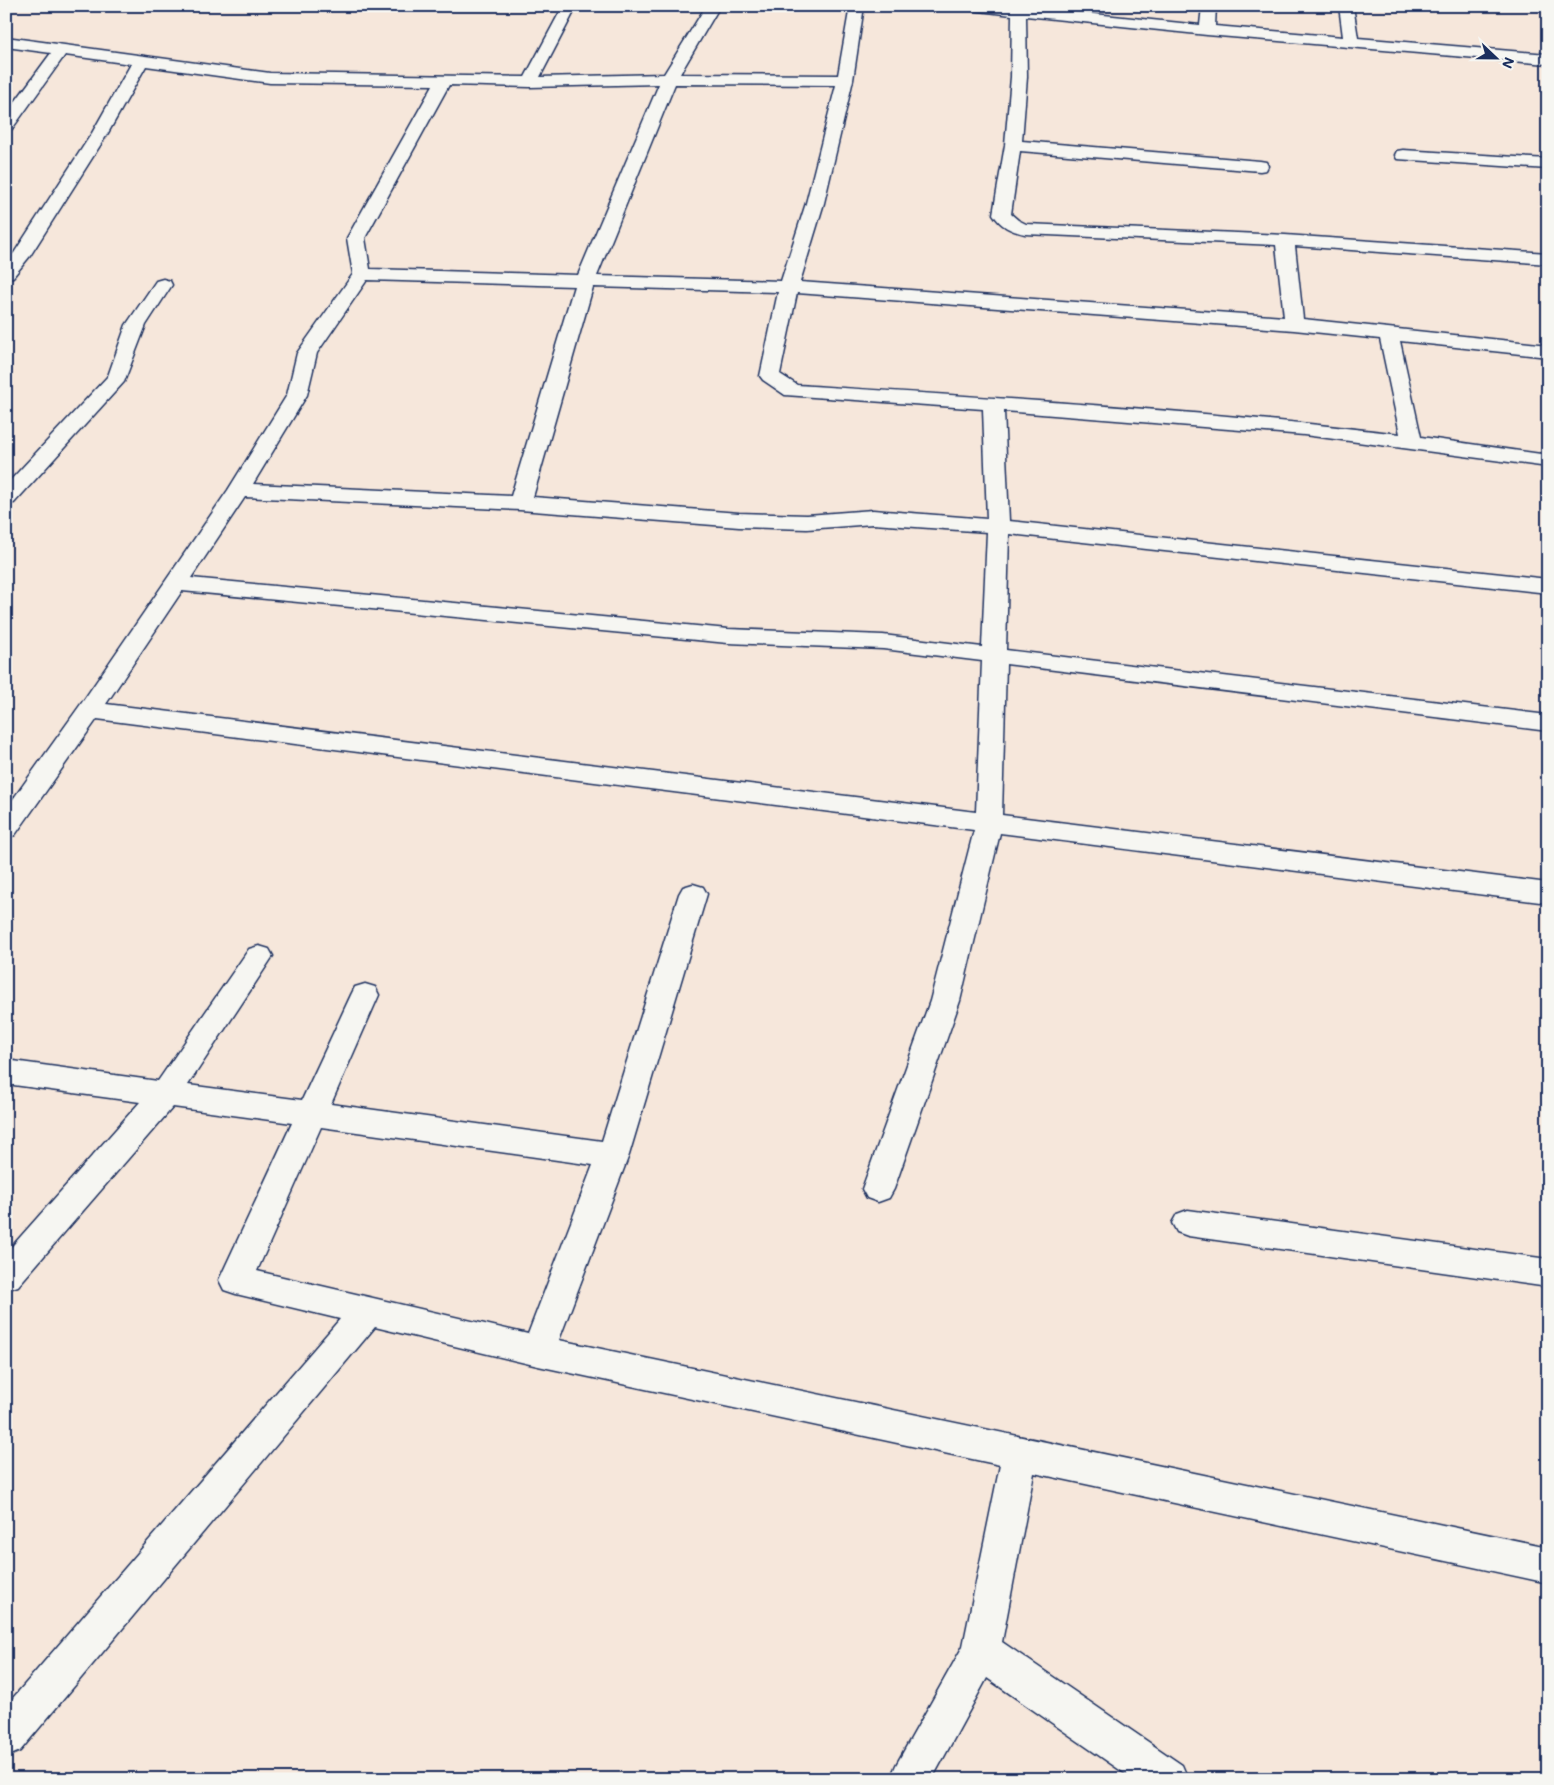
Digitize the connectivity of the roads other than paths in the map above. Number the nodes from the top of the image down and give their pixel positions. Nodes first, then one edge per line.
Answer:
1 (570, 6) edge
2 (713, 6) edge
3 (858, 6) edge
4 (971, 6) edge
5 (1209, 6) edge
6 (1346, 6) edge
7 (999, 8) edge
8 (1019, 12) junction
9 (1207, 30) junction
10 (6, 42) edge
11 (1351, 42) junction
12 (61, 49) junction
13 (1548, 59) edge
14 (140, 62) junction
15 (669, 79) junction
16 (845, 80) junction
17 (443, 82) junction
18 (530, 82) junction
19 (6, 126) edge
20 (1013, 145) junction
21 (1403, 155) dead end
22 (1548, 164) edge
23 (1260, 166) dead end
24 (1285, 240) junction
25 (1548, 260) edge
26 (6, 273) edge
27 (362, 274) junction
28 (585, 281) junction
29 (163, 285) dead end
30 (789, 287) junction
31 (1294, 324) junction
32 (1389, 334) junction
33 (1548, 351) edge
34 (993, 404) junction
35 (1412, 442) junction
36 (1548, 461) edge
37 (239, 490) junction
38 (6, 498) edge
39 (520, 503) junction
40 (998, 526) junction
41 (175, 583) junction
42 (1548, 586) edge
43 (995, 656) junction
44 (90, 710) junction
45 (1548, 723) edge
46 (989, 822) junction
47 (6, 829) edge
48 (1548, 893) edge
49 (693, 894) dead end
50 (259, 956) dead end
51 (365, 994) dead end
52 (6, 1072) edge
53 (166, 1094) junction
54 (313, 1114) junction
55 (612, 1155) junction
56 (878, 1189) dead end
57 (1188, 1223) dead end
58 (1548, 1274) edge
59 (6, 1276) edge
60 (368, 1312) junction
61 (538, 1351) junction
62 (1020, 1454) junction
63 (1548, 1565) edge
64 (981, 1651) junction
65 (6, 1738) edge
66 (910, 1779) edge
67 (1168, 1779) edge

1 - 18 street
2 - 15 street
3 - 16 street
4 - 7 street
5 - 9 street
6 - 11 street
7 - 8 street
8 - 9 street
8 - 20 street
9 - 11 street
10 - 12 street
11 - 13 street
12 - 14 street
12 - 19 street
14 - 17 street
14 - 26 street
15 - 16 street
15 - 18 street
15 - 28 street
16 - 30 street
17 - 18 street
17 - 27 street
20 - 23 street
20 - 24 street
21 - 22 street
24 - 25 street
24 - 31 street
27 - 28 street
27 - 37 street
28 - 30 street
28 - 39 street
29 - 38 street
30 - 31 street
30 - 34 street
31 - 32 street
32 - 33 street
32 - 35 street
34 - 35 street
34 - 40 street
35 - 36 street
37 - 39 street
37 - 41 street
39 - 40 street
40 - 42 street
40 - 43 street
41 - 43 street
41 - 44 street
43 - 45 street
43 - 46 street
44 - 46 street
44 - 47 street
46 - 48 street
46 - 56 street
49 - 55 street
50 - 53 street
51 - 54 street
52 - 53 street
53 - 54 street
53 - 59 street
54 - 55 street
54 - 60 street
55 - 61 street
57 - 58 street
60 - 61 street
60 - 65 street
61 - 62 street
62 - 63 street
62 - 64 street
64 - 66 street
64 - 67 street

